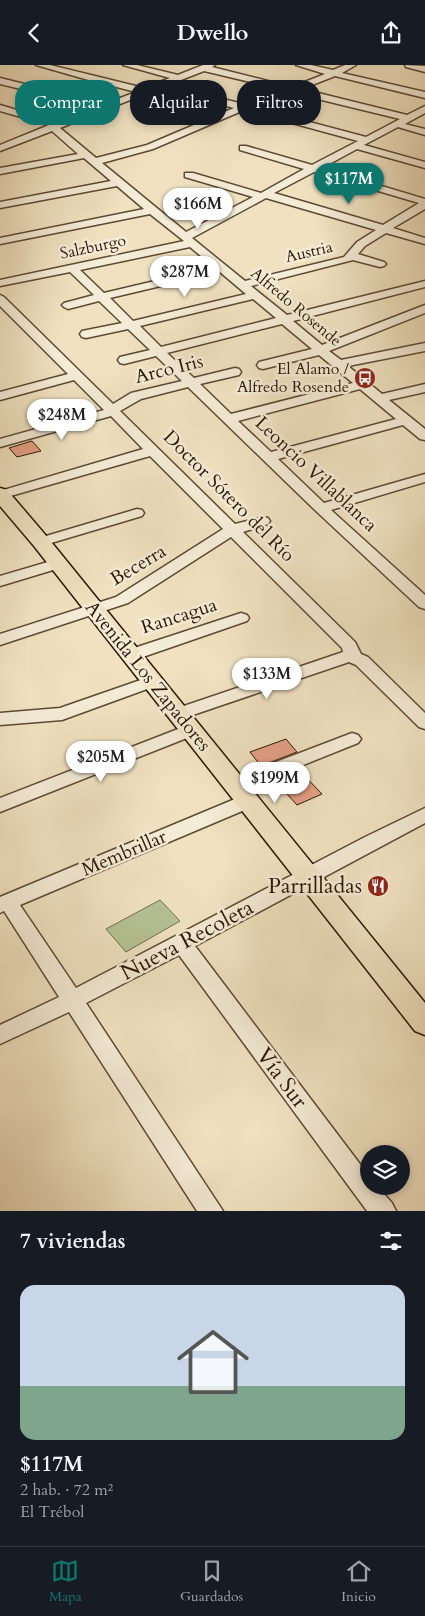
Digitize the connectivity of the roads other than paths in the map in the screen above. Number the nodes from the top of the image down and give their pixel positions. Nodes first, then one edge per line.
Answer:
1 (40, 65) edge
2 (132, 65) edge
3 (300, 65) edge
4 (352, 65) edge
5 (409, 65) edge
6 (207, 66) edge
7 (425, 69) edge
8 (334, 73) junction
9 (1, 78) edge
10 (179, 78) junction
11 (101, 80) edge
12 (173, 80) edge
13 (257, 80) edge
14 (317, 80) edge
15 (15, 82) edge
16 (425, 95) edge
17 (130, 97) edge
18 (321, 97) edge
19 (0, 108) edge
20 (425, 109) edge
21 (237, 110) edge
22 (408, 118) junction
23 (396, 124) junction
24 (311, 125) edge
25 (55, 126) junction
26 (425, 132) edge
27 (367, 140) junction
28 (355, 146) junction
29 (0, 148) edge
30 (243, 148) dead end
31 (90, 158) junction
32 (425, 165) edge
33 (313, 169) junction
34 (0, 171) edge
35 (189, 175) dead end
36 (119, 183) junction
37 (263, 195) junction
38 (425, 203) edge
39 (0, 205) edge
40 (153, 210) junction
41 (384, 229) junction
42 (188, 240) junction
43 (0, 241) edge
44 (425, 241) edge
45 (351, 256) junction
46 (380, 264) dead end
47 (222, 267) junction
48 (72, 268) junction
49 (0, 283) edge
50 (425, 283) edge
51 (243, 285) junction
52 (255, 295) junction
53 (102, 297) junction
54 (0, 299) edge
55 (68, 305) dead end
56 (425, 309) edge
57 (284, 319) junction
58 (131, 325) junction
59 (86, 334) dead end
60 (425, 347) edge
61 (320, 349) junction
62 (158, 351) junction
63 (124, 360) dead end
64 (338, 364) junction
65 (263, 365) dead end
66 (235, 372) dead end
67 (77, 375) junction
68 (191, 383) junction
69 (363, 384) junction
70 (425, 388) edge
71 (0, 395) edge
72 (379, 398) junction
73 (112, 410) junction
74 (229, 419) junction
75 (406, 420) junction
76 (425, 436) edge
77 (0, 443) edge
78 (153, 451) junction
79 (268, 457) junction
80 (425, 478) edge
81 (3, 502) edge
82 (321, 508) junction
83 (137, 513) dead end
84 (263, 521) dead end
85 (232, 530) junction
86 (41, 543) junction
87 (58, 564) junction
88 (0, 581) edge
89 (425, 603) edge
90 (94, 609) junction
91 (241, 618) dead end
92 (0, 641) edge
93 (131, 655) junction
94 (353, 656) junction
95 (152, 681) junction
96 (0, 719) edge
97 (184, 722) junction
98 (425, 723) edge
99 (352, 739) dead end
100 (241, 793) junction
101 (0, 805) edge
102 (425, 815) edge
103 (307, 875) junction
104 (4, 903) edge
105 (181, 943) junction
106 (74, 1001) junction
107 (425, 1023) edge
108 (0, 1035) edge
109 (210, 1211) edge
110 (384, 1211) edge

1 - 11 street
2 - 10 street
3 - 8 street
4 - 8 street
5 - 7 street
6 - 10 street
6 - 13 street
8 - 14 street
8 - 16 street
9 - 15 street
10 - 12 street
17 - 25 street
18 - 22 street
19 - 25 street
20 - 22 street, Salzburgo
21 - 31 street
22 - 23 street, Salzburgo
23 - 26 street
23 - 27 street, Salzburgo
24 - 27 street
25 - 29 street
25 - 31 street, Alfredo Rosende
27 - 28 street, Salzburgo
28 - 32 street
28 - 33 street, Salzburgo
30 - 33 street
31 - 34 street
31 - 36 street, Alfredo Rosende
33 - 37 street, Salzburgo
33 - 38 street
35 - 37 street
36 - 39 street
36 - 40 street, Alfredo Rosende
37 - 41 street
37 - 42 street, Salzburgo
38 - 41 street, Austria
40 - 42 street, Alfredo Rosende
40 - 43 street
41 - 44 street
41 - 45 street, Austria
42 - 47 street, Alfredo Rosende
42 - 48 street, Salzburgo
45 - 46 street
45 - 51 street, Austria
47 - 51 street, Alfredo Rosende
47 - 53 street
48 - 49 street, Salzburgo
48 - 53 street, Leoncio Villablanca
50 - 57 street
51 - 52 street, Alfredo Rosende
52 - 57 street, Alfredo Rosende
52 - 58 street
53 - 55 street
53 - 58 street, Leoncio Villablanca
54 - 67 street, Doctor Sótero del Río
56 - 61 street
57 - 61 street, Alfredo Rosende
57 - 62 street
58 - 59 street
58 - 62 street, Leoncio Villablanca
60 - 64 street
61 - 64 street, Alfredo Rosende
61 - 65 street
62 - 63 street
62 - 68 street, Leoncio Villablanca
64 - 69 street, Alfredo Rosende
66 - 68 street, Arco Iris
67 - 71 street
67 - 73 street, Doctor Sótero del Río
68 - 73 street, Arco Iris
68 - 74 street, Leoncio Villablanca
69 - 72 street, Alfredo Rosende
69 - 74 street
70 - 72 street
72 - 75 street, Alfredo Rosende
73 - 77 street, Arco Iris
73 - 78 street, Doctor Sótero del Río
74 - 79 street, Leoncio Villablanca
75 - 76 street, Alfredo Rosende
75 - 79 street
78 - 81 street
78 - 85 street, Doctor Sótero del Río
79 - 82 street, Leoncio Villablanca
80 - 82 street
81 - 86 main road, Avenida Los Zapadores
82 - 89 street, Leoncio Villablanca
83 - 86 street
84 - 85 street, Becerra
85 - 90 street, Becerra
85 - 94 street, Doctor Sótero del Río
86 - 87 main road, Avenida Los Zapadores
87 - 88 street
87 - 90 main road, Avenida Los Zapadores
90 - 92 street, Becerra
90 - 93 main road, Avenida Los Zapadores
91 - 93 street, Rancagua
93 - 95 main road, Avenida Los Zapadores
94 - 97 street
94 - 98 street, Doctor Sótero del Río
95 - 96 street
95 - 97 main road, Avenida Los Zapadores
97 - 100 main road, Avenida Los Zapadores
97 - 101 street
99 - 100 street, Membrillar
100 - 103 main road, Avenida Los Zapadores
100 - 104 street, Membrillar
102 - 103 street, Nueva Recoleta
103 - 105 street, Nueva Recoleta
103 - 107 main road, Avenida Los Zapadores
104 - 106 street
105 - 106 street, Nueva Recoleta
105 - 110 street, Vía Sur
106 - 108 street, Nueva Recoleta
106 - 109 street

